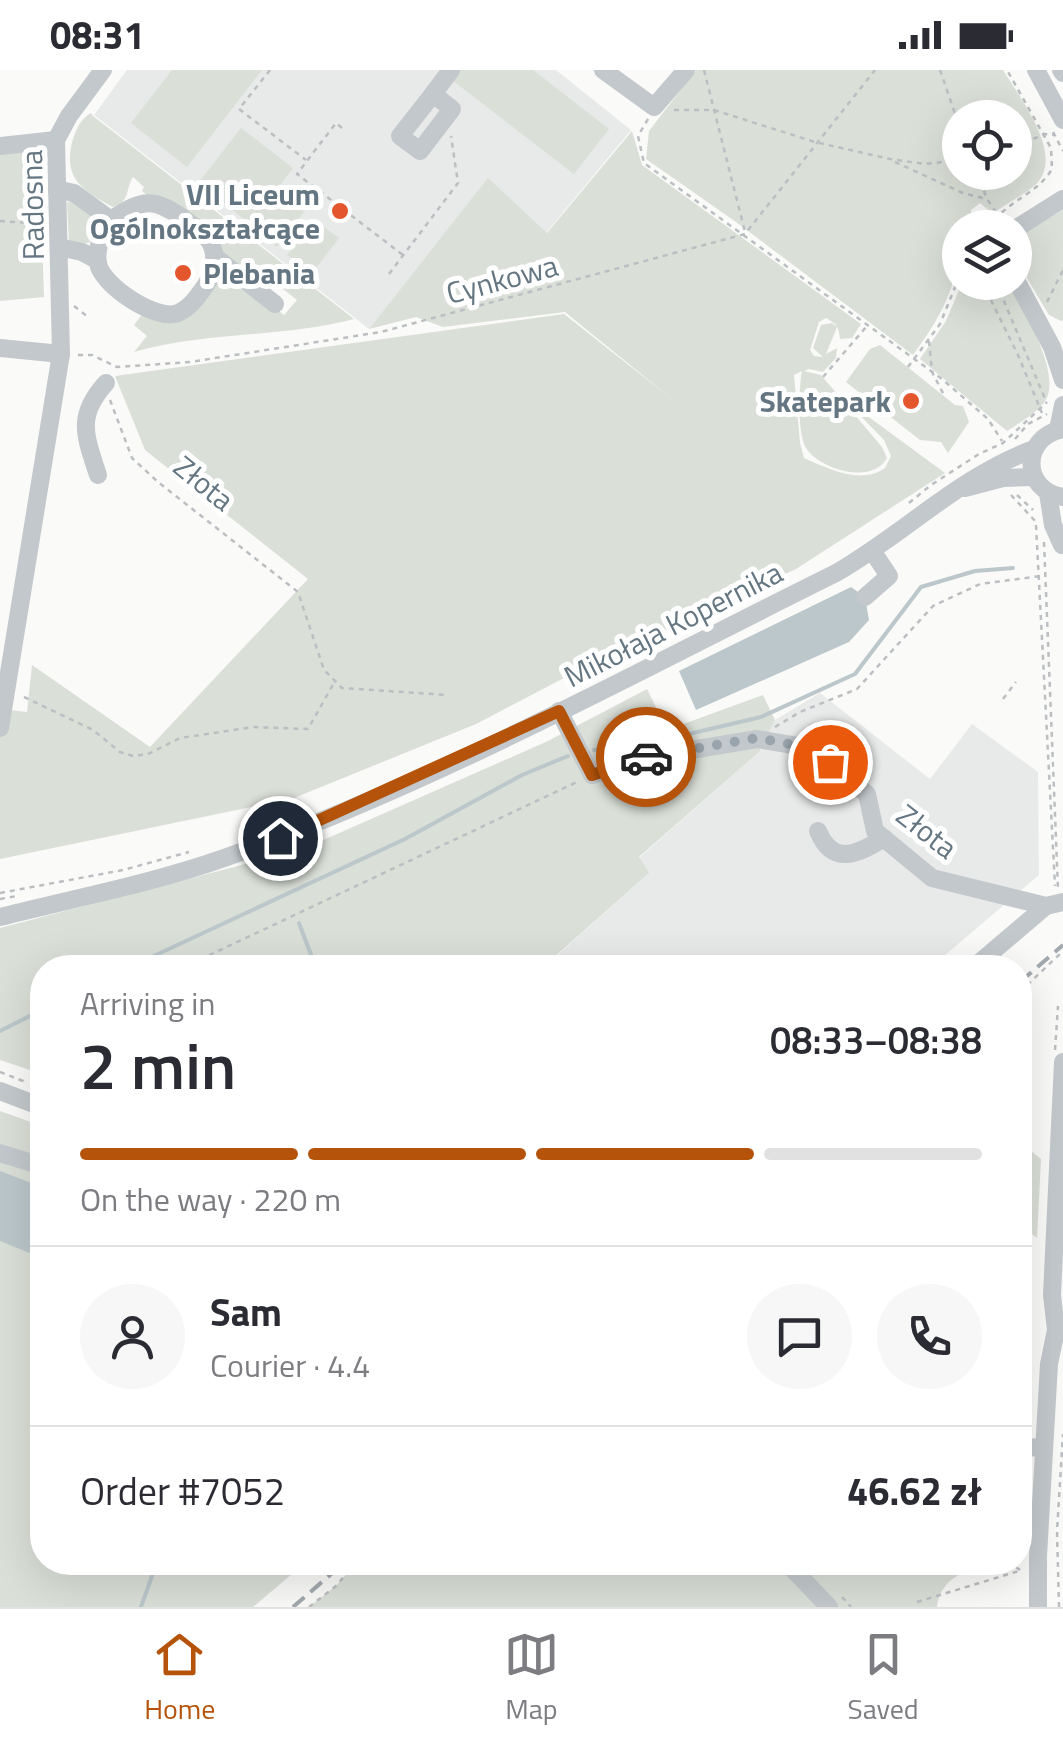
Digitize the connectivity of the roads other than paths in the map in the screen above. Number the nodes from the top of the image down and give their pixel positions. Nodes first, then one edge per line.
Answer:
1 (103, 70) edge
2 (451, 70) edge
3 (603, 70) edge
4 (686, 70) edge
5 (1036, 70) edge
6 (432, 94) junction
7 (1063, 120) edge
8 (56, 140) junction
9 (0, 146) edge
10 (56, 189) junction
11 (1063, 199) edge
12 (1032, 218) edge
13 (116, 224) junction
14 (60, 247) junction
15 (214, 256) junction
16 (97, 260) junction
17 (1029, 300) edge
18 (275, 304) dead end
19 (1058, 344) edge
20 (0, 348) edge
21 (61, 354) junction
22 (1062, 379) edge
23 (106, 382) road end
24 (1058, 415) edge
25 (1034, 449) junction
26 (98, 475) dead end
27 (1033, 477) junction
28 (960, 489) junction
29 (1055, 495) edge
30 (1063, 545) edge
31 (873, 552) junction
32 (865, 598) dead end
33 (4, 702) edge
34 (559, 711) junction
35 (0, 728) edge
36 (818, 831) dead end
37 (884, 838) junction
38 (1056, 903) edge
39 (0, 917) edge
40 (989, 955) edge
41 (1063, 1062) edge
42 (0, 1091) edge
43 (30, 1102) edge
44 (0, 1153) edge
45 (30, 1162) edge
46 (1060, 1216) edge
47 (1063, 1304) edge
48 (1059, 1330) edge
49 (1057, 1443) edge
50 (1032, 1446) edge
51 (1032, 1517) edge
52 (1040, 1517) junction
53 (798, 1575) edge
54 (1037, 1604) edge
55 (829, 1607) edge

1 - 8 street, Radosna
2 - 6 street
3 - 4 street
5 - 7 street
6 - 6 street
8 - 9 street
8 - 10 street, Radosna
10 - 13 street
10 - 14 street, Radosna
11 - 12 street
13 - 15 street
13 - 16 street
14 - 16 street
14 - 21 street, Radosna
15 - 16 street
15 - 18 street
17 - 19 street
19 - 22 street
20 - 21 street
21 - 33 street, Radosna
22 - 24 street
23 - 26 street
24 - 25 street, Mikołaja Kopernika
25 - 27 street
25 - 28 street, Mikołaja Kopernika
27 - 28 street, Mikołaja Kopernika
27 - 29 street
28 - 31 street, Mikołaja Kopernika
29 - 30 street
31 - 32 street
31 - 34 street, Mikołaja Kopernika
33 - 35 street, Radosna
34 - 37 street, Złota
34 - 39 street, Mikołaja Kopernika
36 - 37 street
37 - 38 street, Złota
38 - 40 street
41 - 46 street
42 - 43 street
44 - 45 street
46 - 48 street
47 - 48 street
48 - 49 street
49 - 50 street
49 - 52 street
51 - 52 street
52 - 54 street
53 - 55 street

